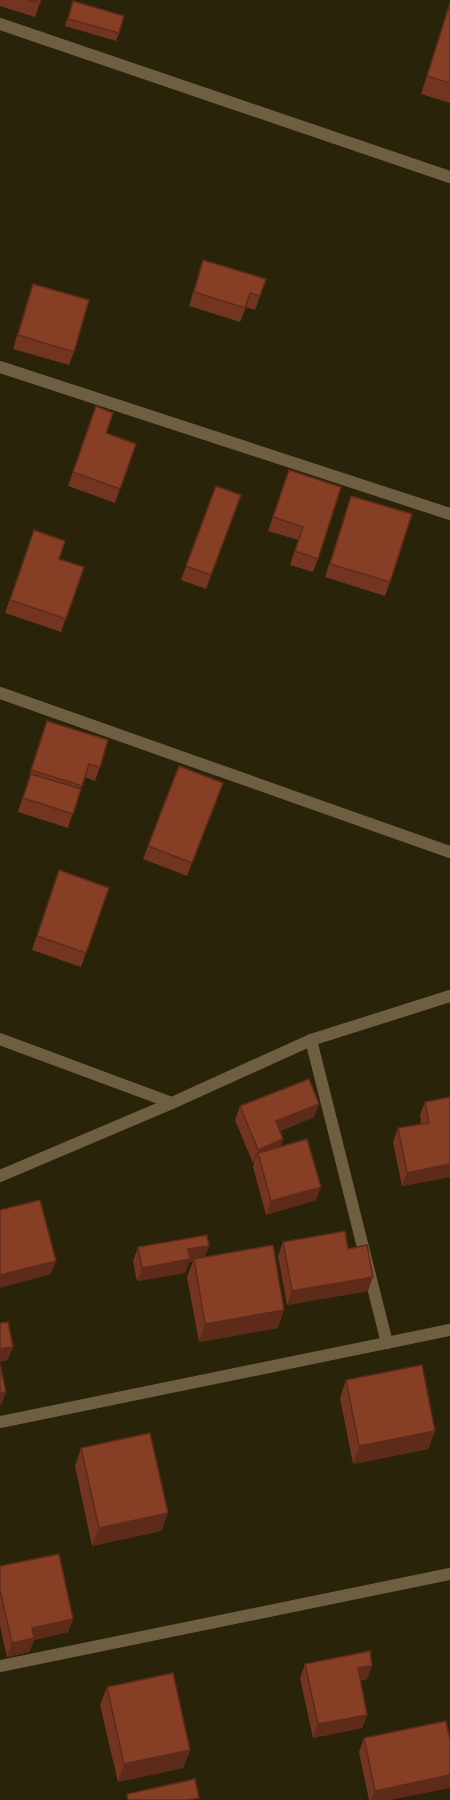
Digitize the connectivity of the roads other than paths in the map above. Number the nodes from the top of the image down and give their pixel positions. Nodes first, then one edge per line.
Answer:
1 (0, 24) edge
2 (450, 177) edge
3 (0, 367) edge
4 (450, 514) edge
5 (0, 693) edge
6 (450, 852) edge
7 (450, 996) edge
8 (0, 1039) edge
9 (311, 1040) junction
10 (172, 1103) junction
11 (0, 1176) edge
12 (450, 1330) edge
13 (387, 1343) junction
14 (0, 1422) edge
15 (450, 1574) edge
16 (0, 1666) edge

1 - 2 street
3 - 4 street
5 - 6 street
7 - 9 street
8 - 10 street
9 - 10 street
9 - 13 street
10 - 11 street
12 - 13 street
13 - 14 street
15 - 16 street

